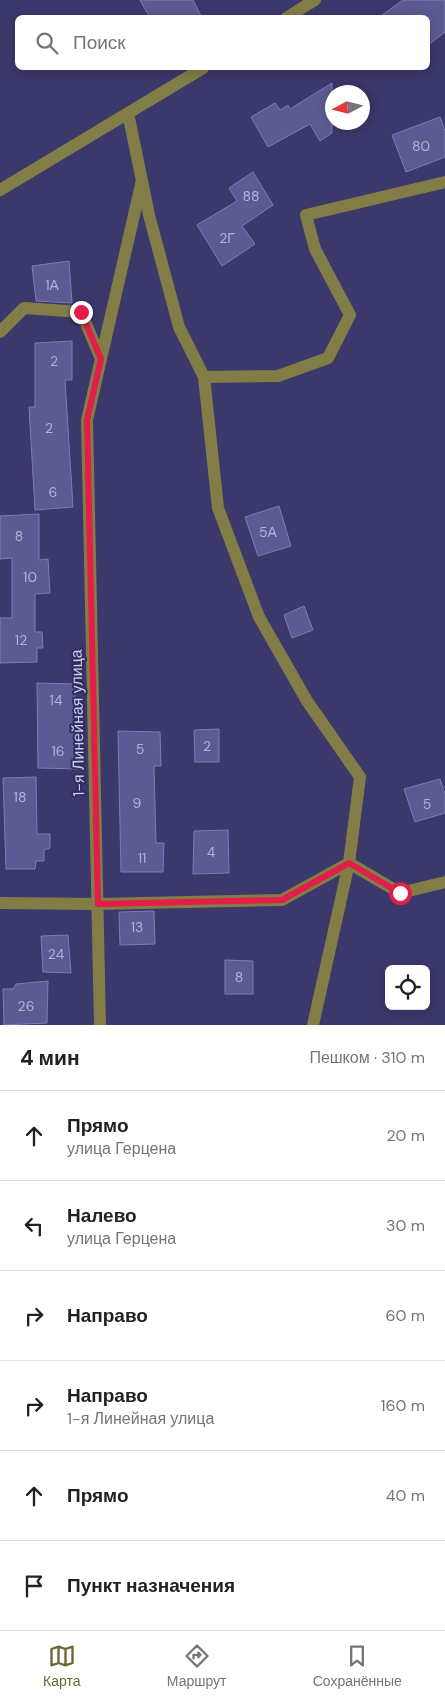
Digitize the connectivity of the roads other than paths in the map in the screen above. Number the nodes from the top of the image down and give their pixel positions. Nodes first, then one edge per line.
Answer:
1 (315, 0) edge
2 (291, 15) edge
3 (200, 70) edge
4 (128, 113) junction
5 (142, 180) junction
6 (445, 182) edge
7 (0, 190) edge
8 (0, 332) edge
9 (101, 359) junction
10 (204, 377) junction
11 (349, 863) junction
12 (445, 882) edge
13 (0, 902) edge
14 (98, 904) junction
15 (100, 1025) edge
16 (313, 1025) edge

1 - 2 street
3 - 4 street
4 - 5 street
4 - 7 street
5 - 9 street, 1-я Линейная улица
5 - 10 street
6 - 10 street
8 - 9 street
9 - 14 street, 1-я Линейная улица
10 - 11 street
11 - 12 street
11 - 14 street
11 - 16 street
13 - 14 street
14 - 15 street, 1-я Линейная улица

